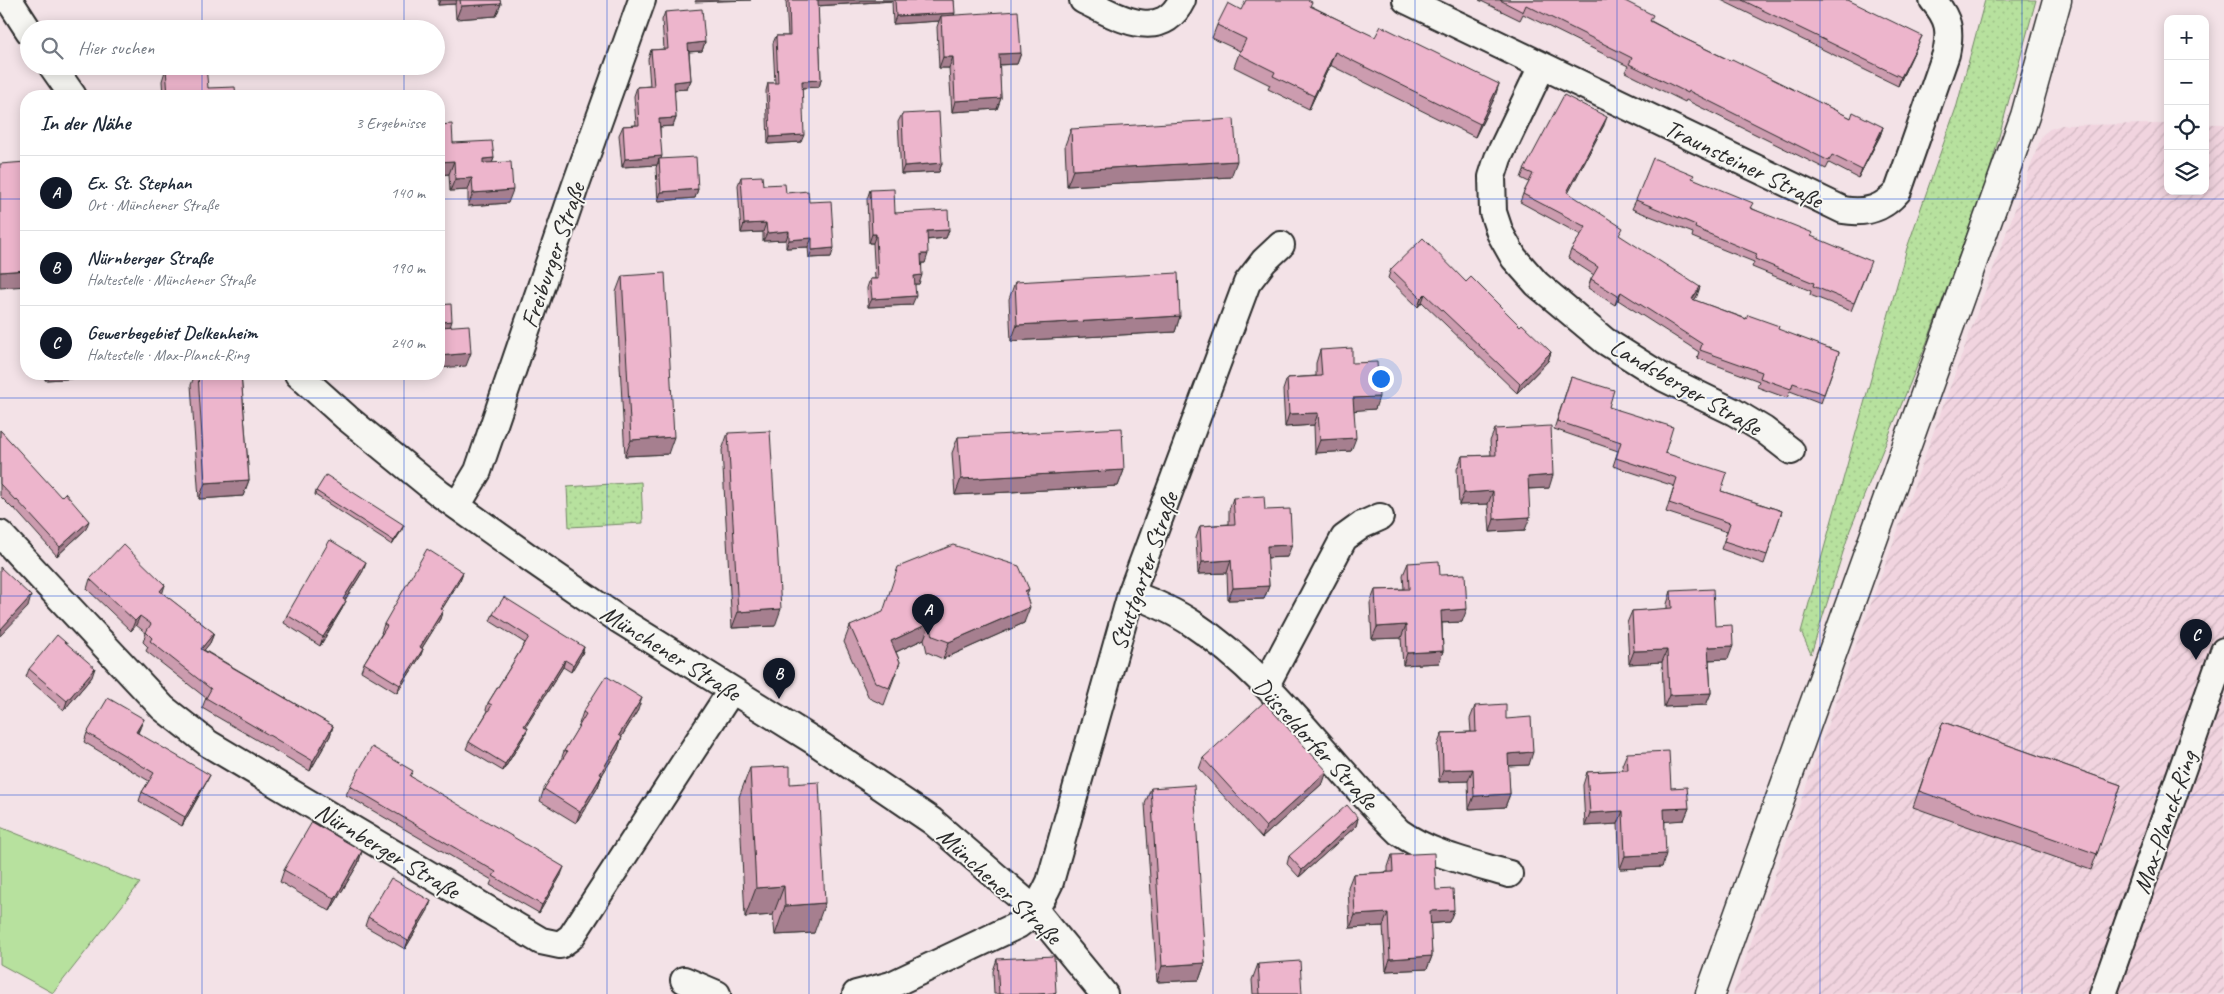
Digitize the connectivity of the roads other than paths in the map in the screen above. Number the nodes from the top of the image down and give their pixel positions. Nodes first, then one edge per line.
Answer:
1 (9, 0) edge
2 (642, 0) edge
3 (1083, 0) edge
4 (1182, 0) edge
5 (1406, 0) edge
6 (1933, 0) edge
7 (2057, 0) edge
8 (22, 20) edge
9 (1542, 66) junction
10 (58, 75) edge
11 (69, 90) edge
12 (1281, 245) dead end
13 (305, 380) edge
14 (1792, 451) dead end
15 (457, 506) junction
16 (1380, 517) dead end
17 (0, 534) edge
18 (1132, 594) junction
19 (2224, 651) edge
20 (1266, 685) junction
21 (731, 691) junction
22 (1509, 874) dead end
23 (1035, 910) junction
24 (684, 980) dead end
25 (717, 994) edge
26 (856, 994) edge
27 (1104, 994) edge
28 (1710, 994) edge
29 (2104, 994) edge

1 - 8 street
2 - 15 street, Freiburger Straße
3 - 4 street
5 - 9 street, Traunsteiner Straße
6 - 9 street, Traunsteiner Straße
7 - 28 main road
9 - 14 street, Landsberger Straße
10 - 11 street
12 - 18 street, Stuttgarter Straße
13 - 15 street, Münchener Straße
15 - 21 street, Münchener Straße
16 - 20 street
17 - 21 street, Nürnberger Straße
18 - 20 street, Düsseldorfer Straße
18 - 23 street, Stuttgarter Straße
19 - 29 street, Max-Planck-Ring
20 - 22 street, Düsseldorfer Straße
21 - 23 street, Münchener Straße
23 - 26 street
23 - 27 street, Münchener Straße
24 - 25 street

